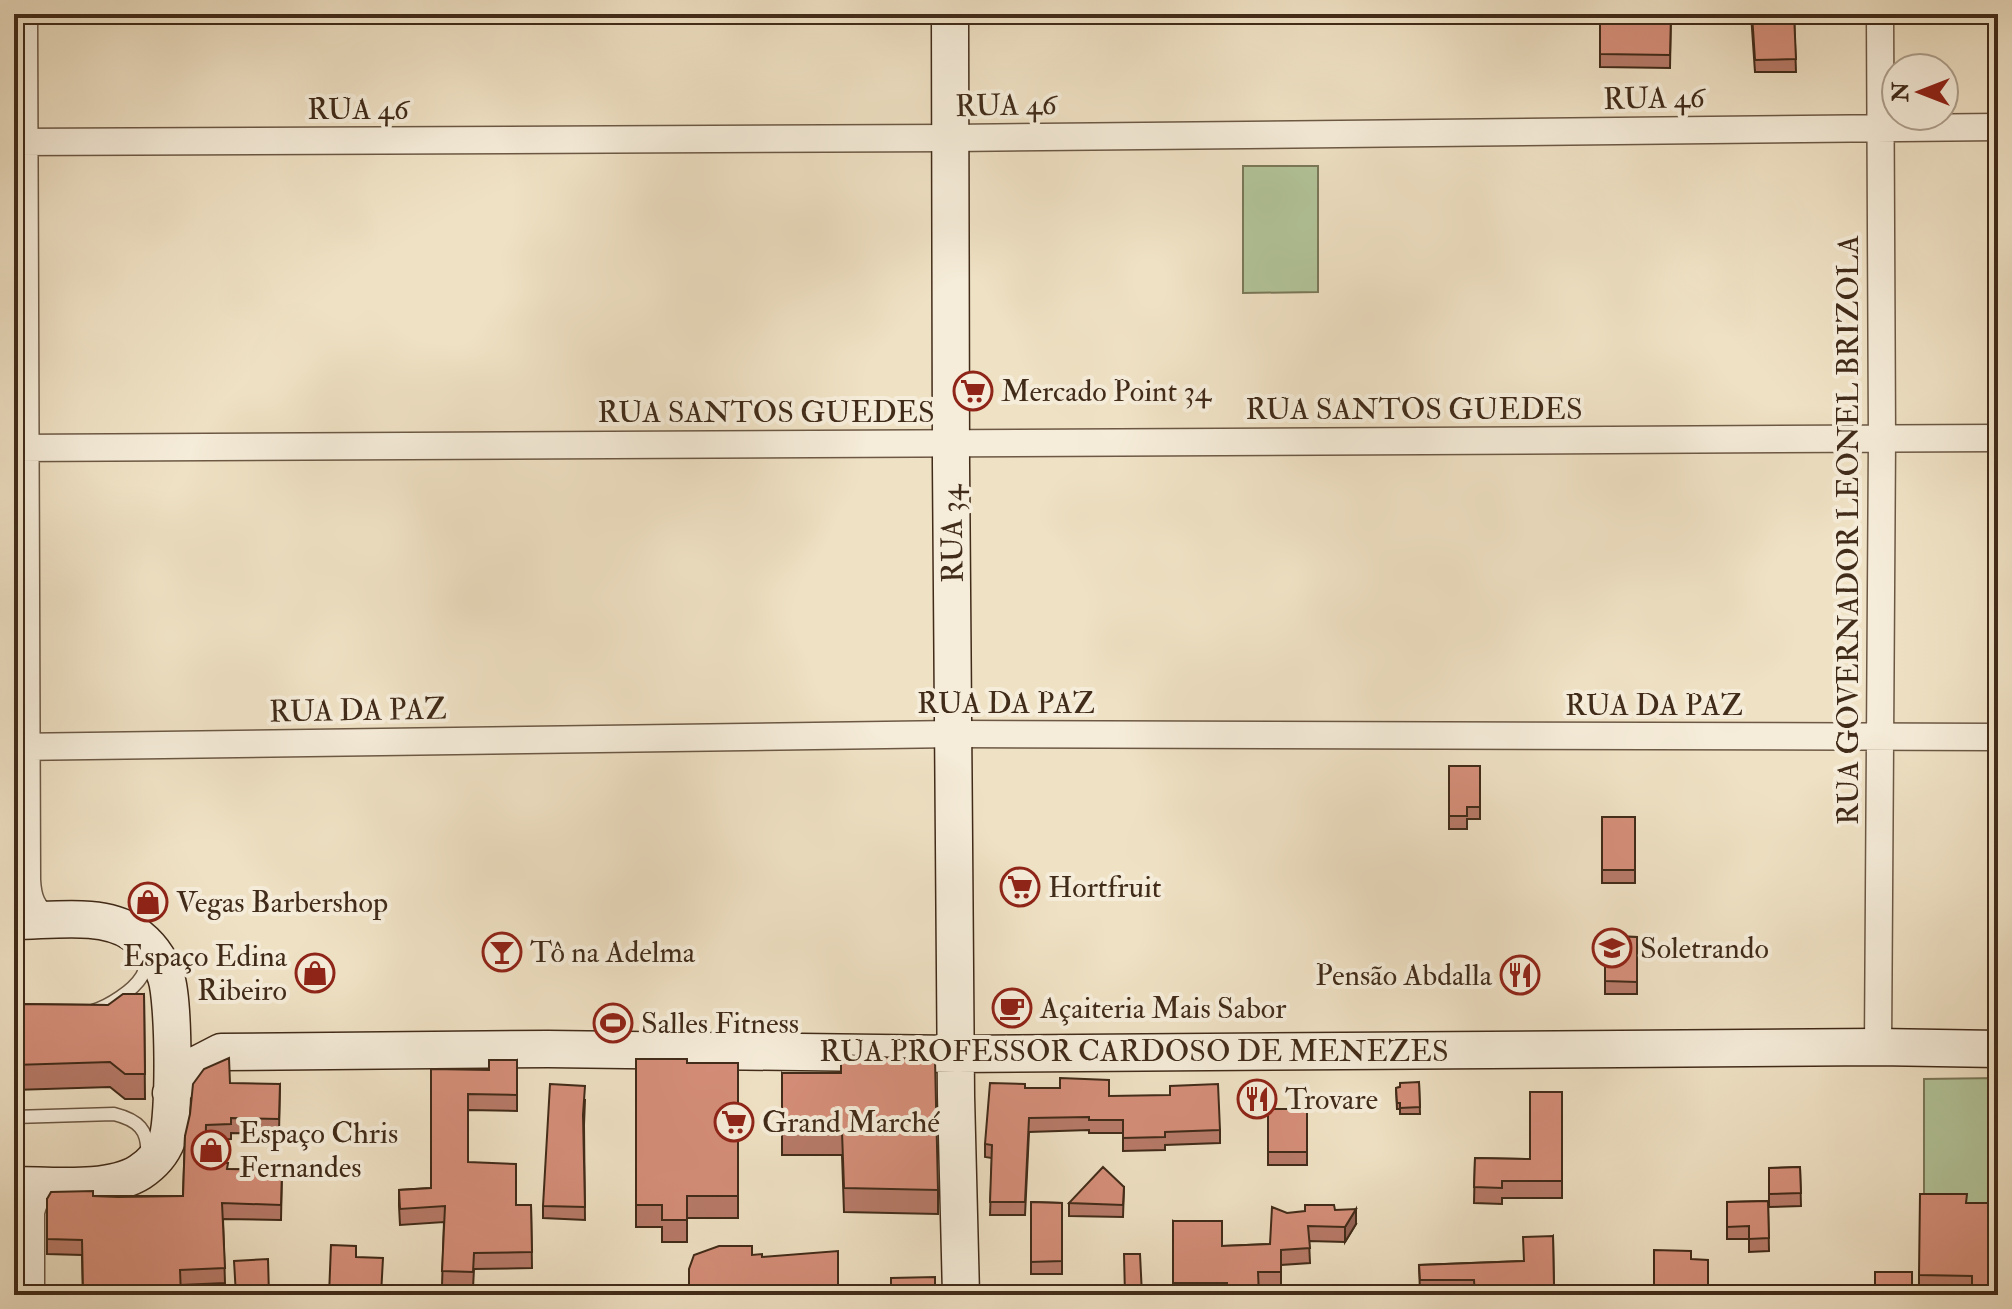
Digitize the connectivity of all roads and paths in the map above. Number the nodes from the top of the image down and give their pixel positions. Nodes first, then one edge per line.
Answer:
1 (24, 14) edge
2 (950, 14) edge
3 (1880, 14) edge
4 (1880, 52) edge
5 (1960, 127) edge
6 (1998, 127) edge
7 (1880, 128) edge
8 (1881, 132) edge
9 (952, 138) junction
10 (19, 142) edge
11 (1998, 438) edge
12 (1882, 439) junction
13 (951, 443) junction
14 (21, 448) edge
15 (955, 734) junction
16 (1998, 737) edge
17 (1879, 738) junction
18 (20, 747) edge
19 (30, 921) edge
20 (144, 942) junction
21 (171, 1007) junction
22 (75, 1012) edge
23 (1878, 1047) junction
24 (1998, 1049) edge
25 (221, 1052) junction
26 (957, 1054) junction
27 (171, 1093) junction
28 (14, 1117) edge
29 (143, 1170) junction
30 (14, 1185) edge
31 (50, 1185) junction
32 (31, 1295) edge
33 (961, 1295) edge

1 - 10 street
2 - 9 street, RUA 34
3 - 4 street, RUA GOVERNADOR LEONEL BRIZOLA
5 - 6 street, RUA 46
7 - 9 street, RUA 46
8 - 12 street, RUA GOVERNADOR LEONEL BRIZOLA
9 - 10 street, RUA 46
9 - 13 street, RUA 34
10 - 14 street
11 - 12 street, RUA SANTOS GUEDES
12 - 13 street, RUA SANTOS GUEDES
12 - 17 street, RUA GOVERNADOR LEONEL BRIZOLA
13 - 14 street, RUA SANTOS GUEDES
13 - 15 street, RUA 34
14 - 18 street
15 - 17 street, RUA DA PAZ
15 - 18 street, RUA DA PAZ
15 - 26 street, RUA 34
16 - 17 street, RUA DA PAZ
17 - 23 street, RUA GOVERNADOR LEONEL BRIZOLA
18 - 19 street
19 - 20 street
20 - 21 street
20 - 22 lane
21 - 25 street
21 - 27 street
23 - 24 street, RUA PROFESSOR CARDOSO DE MENEZES
23 - 26 street, RUA PROFESSOR CARDOSO DE MENEZES
25 - 26 street, RUA PROFESSOR CARDOSO DE MENEZES
25 - 27 street, RUA PROFESSOR CARDOSO DE MENEZES
26 - 33 street, RUA 34
27 - 29 street
28 - 29 lane
29 - 31 street
30 - 31 street
31 - 32 street

